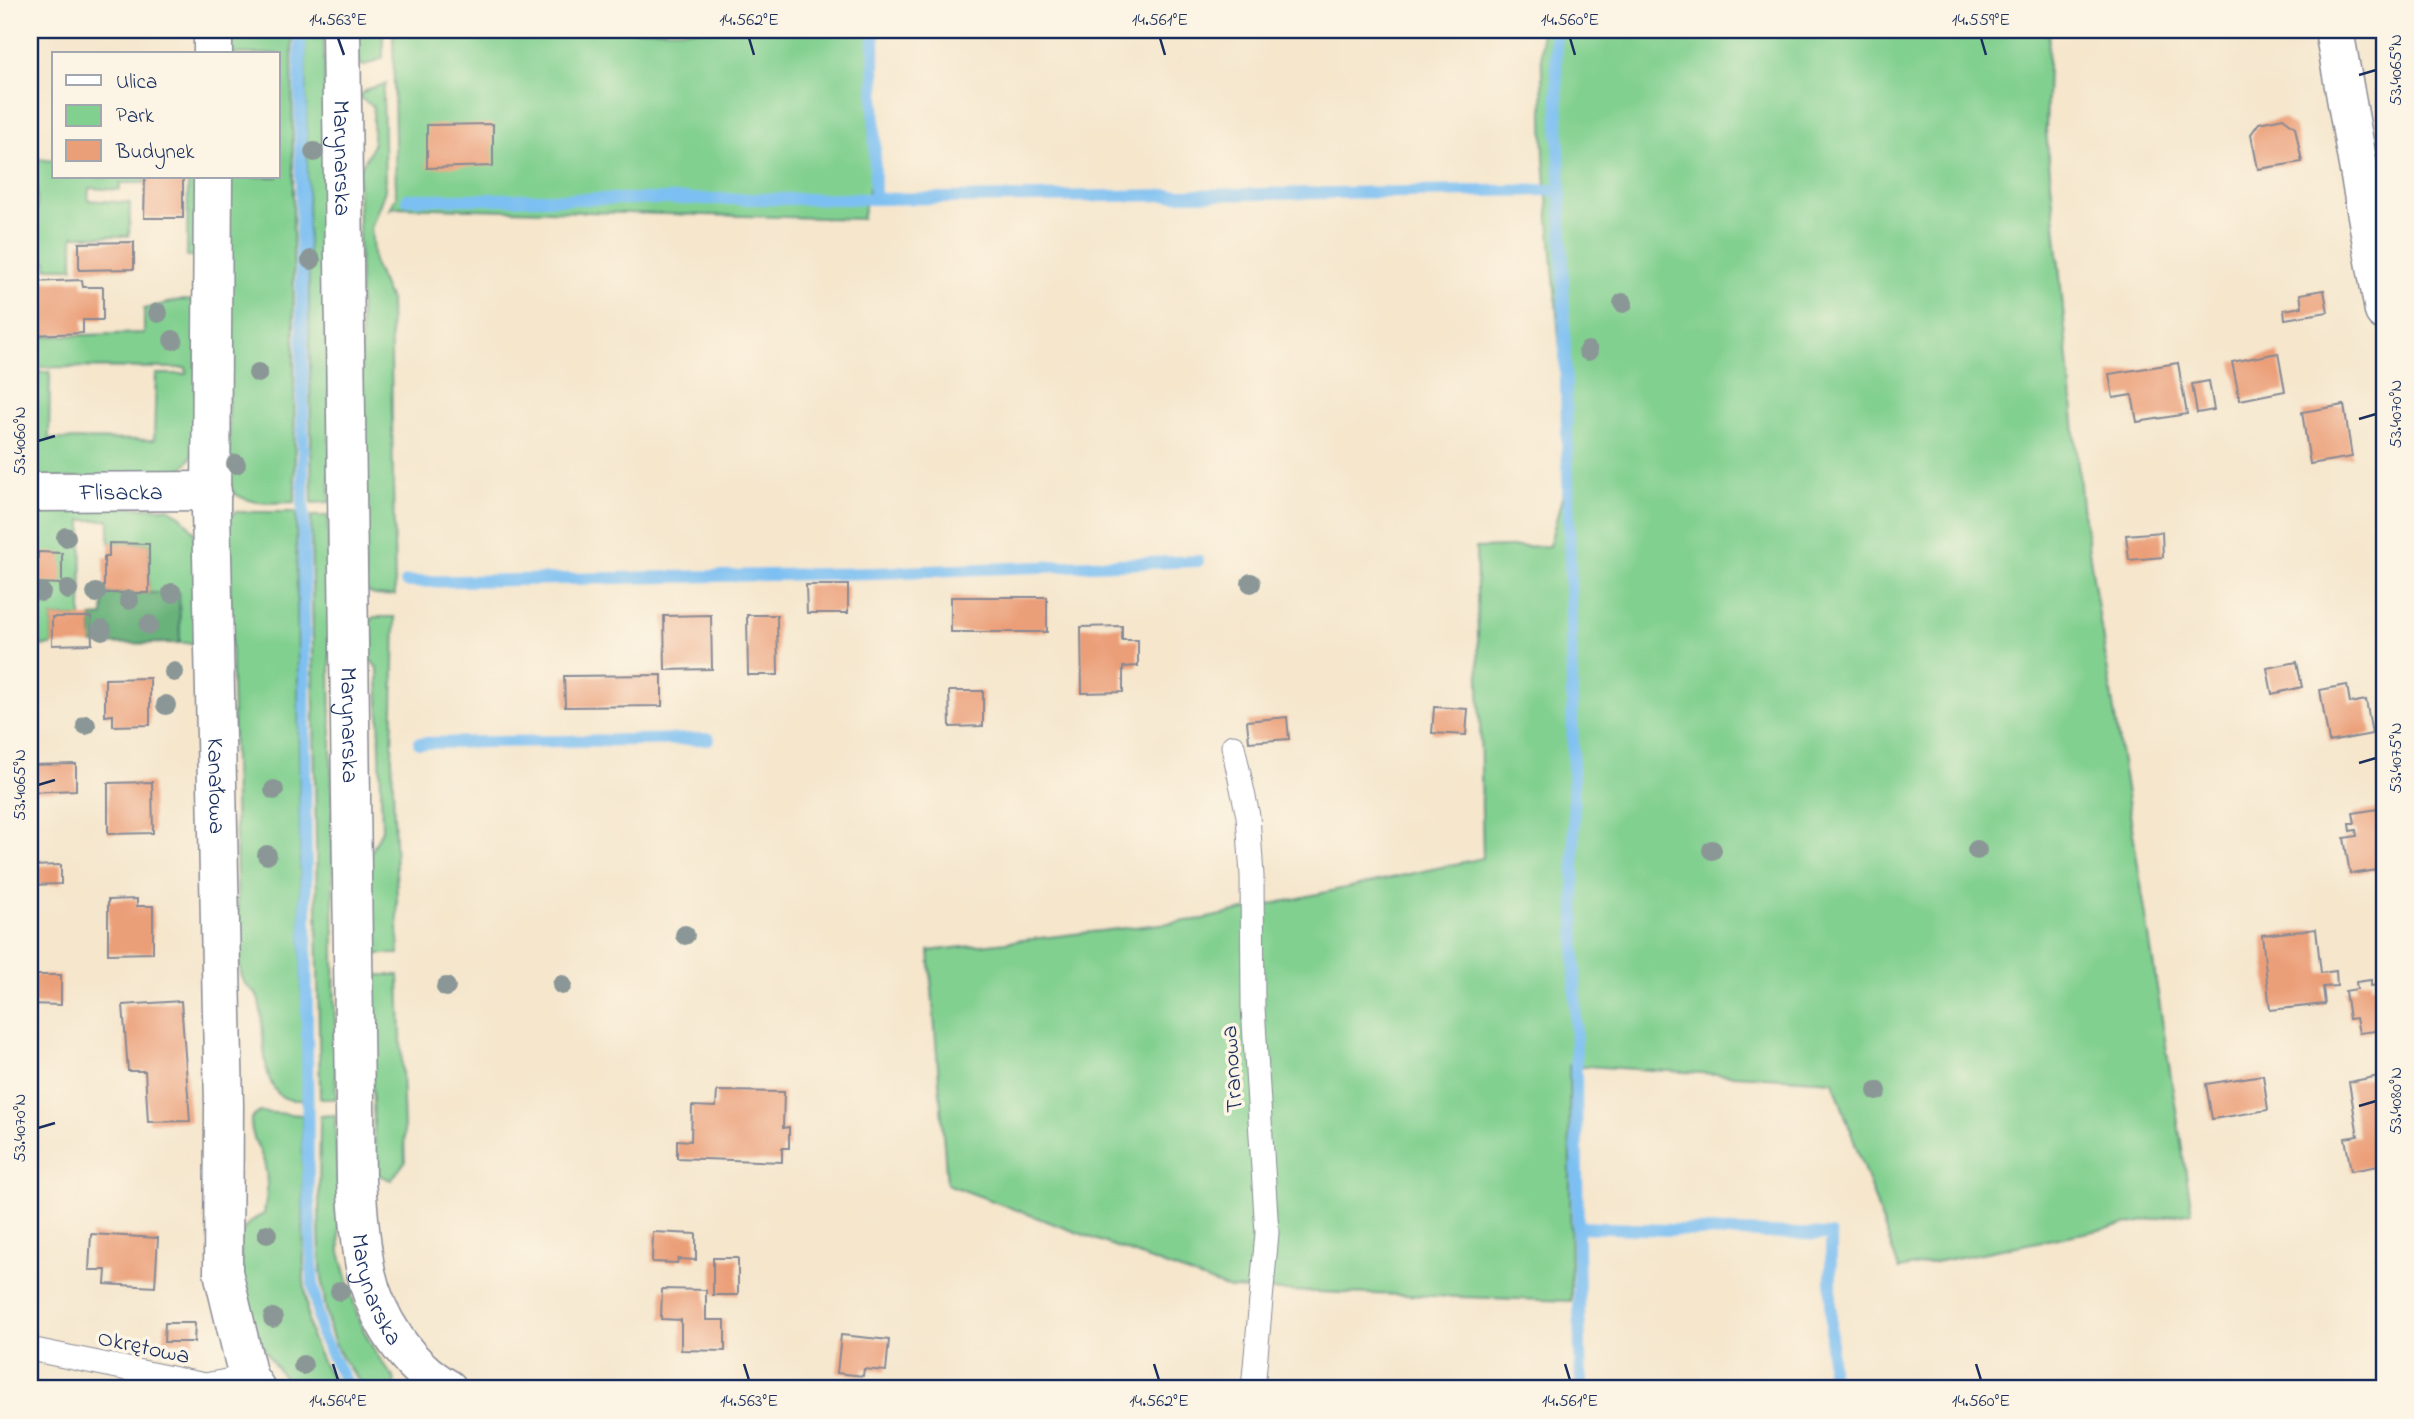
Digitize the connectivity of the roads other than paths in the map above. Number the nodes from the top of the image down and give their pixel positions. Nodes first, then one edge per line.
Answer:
1 (213, 30) edge
2 (341, 30) edge
3 (2334, 30) edge
4 (213, 52) edge
5 (213, 178) edge
6 (2384, 311) edge
7 (212, 491) junction
8 (30, 492) edge
9 (1233, 746) dead end
10 (30, 1349) edge
11 (252, 1383) edge
12 (437, 1387) edge
13 (1253, 1389) edge

1 - 4 street
2 - 12 street, Marynarska
3 - 6 street
5 - 7 street, Kanałowa
7 - 8 street, Flisacka
7 - 11 street, Kanałowa
9 - 13 lane, Tranowa
10 - 11 lane, Okrętowa

